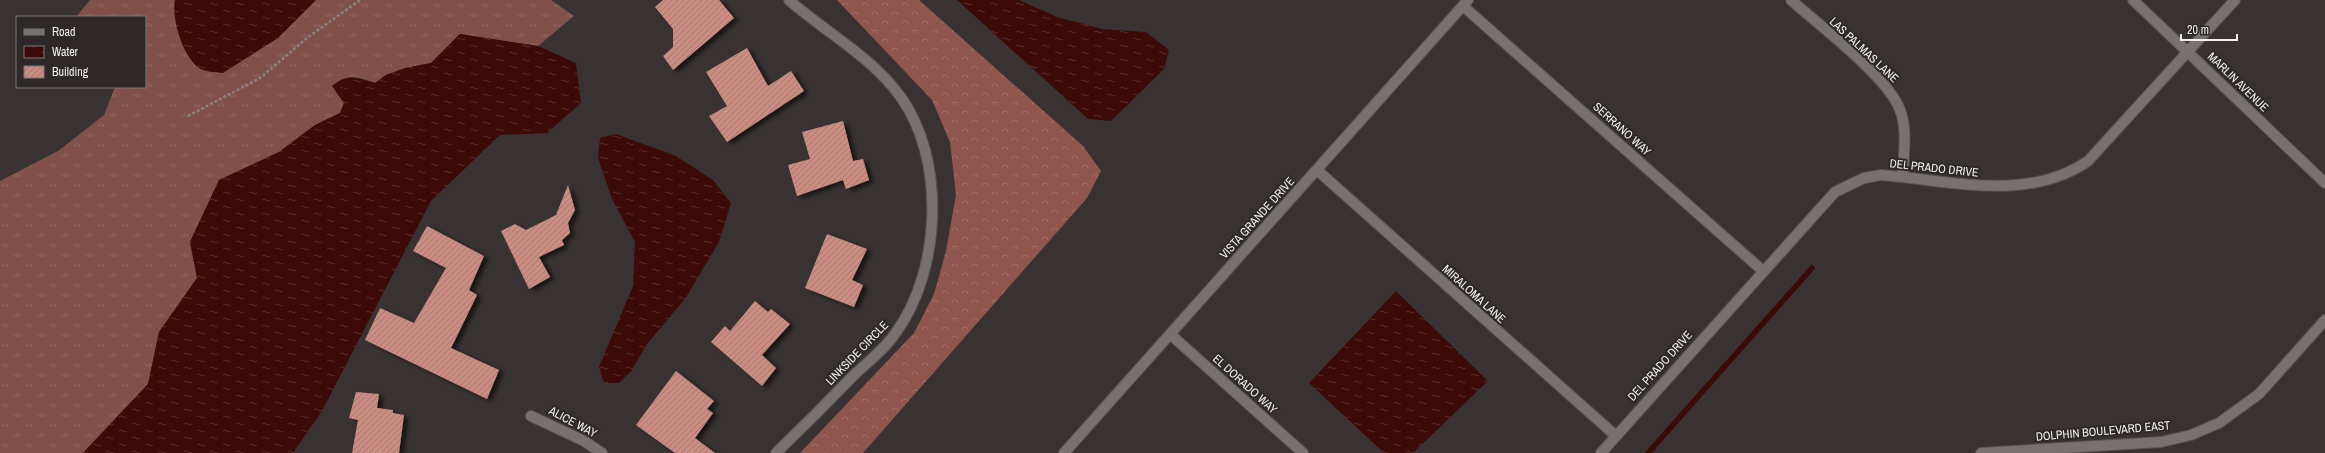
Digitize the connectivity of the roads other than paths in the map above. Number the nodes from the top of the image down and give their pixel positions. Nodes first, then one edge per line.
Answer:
1 (789, 0) edge
2 (1791, 0) edge
3 (2133, 0) edge
4 (2236, 0) edge
5 (1466, 3) edge
6 (2188, 52) junction
7 (1317, 170) junction
8 (1903, 177) junction
9 (2325, 183) edge
10 (1763, 271) junction
11 (2325, 320) edge
12 (1170, 334) junction
13 (531, 416) dead end
14 (1616, 436) junction
15 (602, 453) edge
16 (776, 453) edge
17 (1064, 453) edge
18 (1303, 453) edge
19 (1600, 453) edge
20 (1981, 453) edge

1 - 16 street, LINKSIDE CIRCLE
2 - 8 street, LAS PALMAS LANE
3 - 6 street, MARLIN AVENUE
4 - 6 street, DEL PRADO DRIVE
5 - 7 street, VISTA GRANDE DRIVE
5 - 10 street, SERRANO WAY
6 - 8 street, DEL PRADO DRIVE
6 - 9 street, MARLIN AVENUE
7 - 12 street, VISTA GRANDE DRIVE
7 - 14 street, MIRALOMA LANE
8 - 10 street, DEL PRADO DRIVE
10 - 14 street, DEL PRADO DRIVE
11 - 20 street, DOLPHIN BOULEVARD EAST
12 - 17 street, VISTA GRANDE DRIVE
12 - 18 street, EL DORADO WAY
13 - 15 street, ALICE WAY
14 - 19 street, DEL PRADO DRIVE

